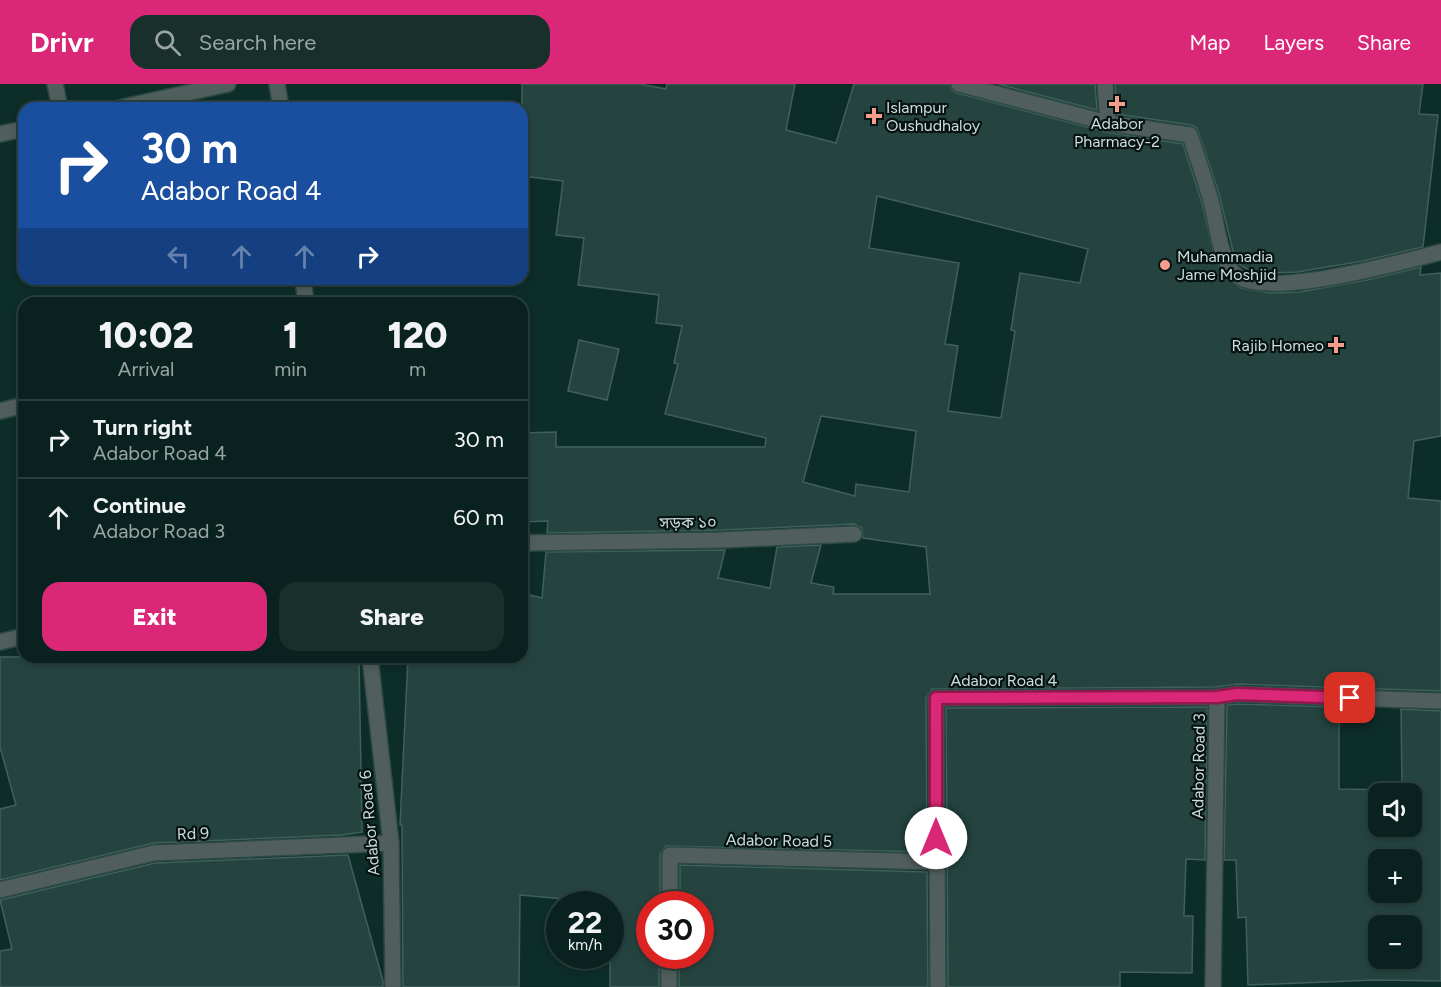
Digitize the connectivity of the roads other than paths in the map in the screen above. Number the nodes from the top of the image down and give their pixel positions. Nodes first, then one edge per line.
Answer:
1 (55, 84) edge
2 (228, 84) edge
3 (277, 84) edge
4 (959, 84) edge
5 (1105, 84) edge
6 (59, 102) edge
7 (146, 102) edge
8 (280, 102) edge
9 (1108, 123) junction
10 (18, 130) edge
11 (0, 134) edge
12 (1441, 252) edge
13 (18, 406) edge
14 (0, 411) edge
15 (854, 534) dead end
16 (528, 543) edge
17 (18, 638) edge
18 (0, 642) edge
19 (371, 663) edge
20 (1217, 697) junction
21 (1441, 701) edge
22 (391, 843) junction
23 (936, 861) junction
24 (0, 890) edge
25 (670, 891) edge
26 (669, 969) edge
27 (393, 987) edge
28 (669, 987) edge
29 (938, 987) edge
30 (1213, 987) edge

1 - 6 street
2 - 7 street
3 - 8 street
4 - 9 street
5 - 9 street
9 - 12 street
10 - 11 street
13 - 14 street
15 - 16 street, সড়ক ১০
17 - 18 street
19 - 22 street, Adabor Road 6
20 - 21 street, Adabor Road 3
20 - 23 street, Adabor Road 4
20 - 30 street, Adabor Road 3
22 - 24 street, Rd 9
22 - 27 street, Adabor Road 6
23 - 25 street, Adabor Road 5
23 - 29 street, Adabor Road 4
26 - 28 street

